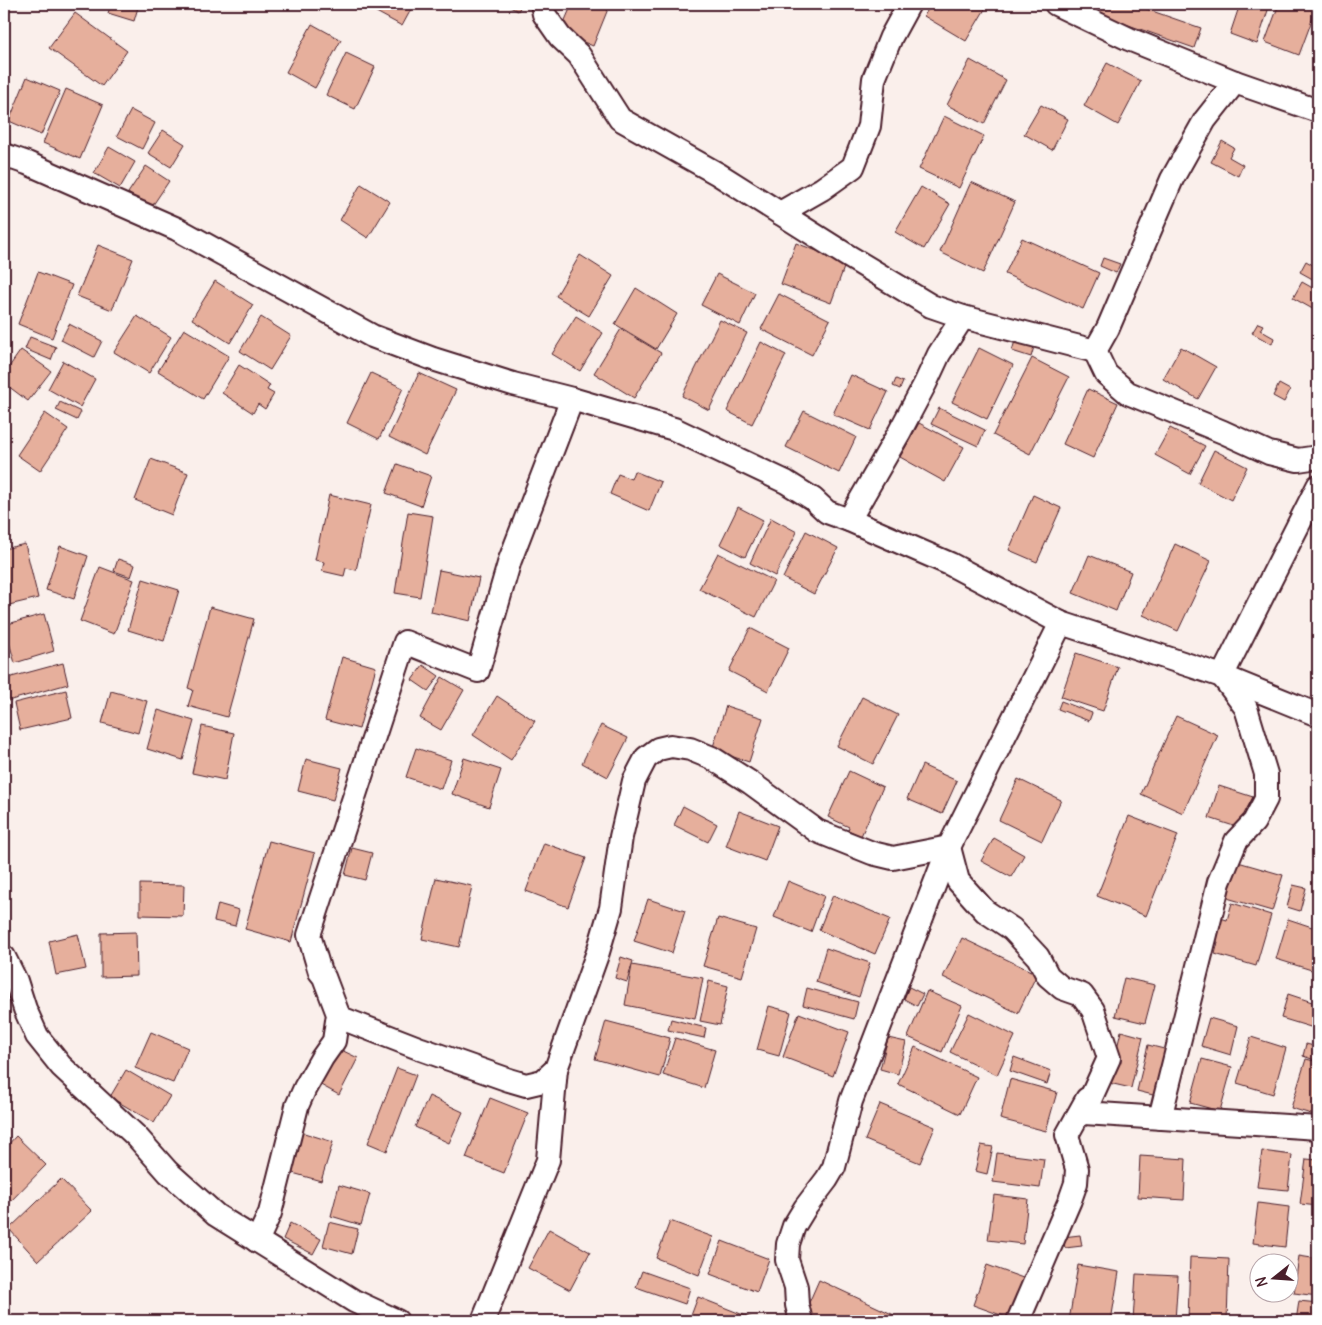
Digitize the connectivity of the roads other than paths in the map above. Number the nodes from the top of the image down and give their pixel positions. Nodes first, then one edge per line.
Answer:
1 (542, 4) edge
2 (909, 4) edge
3 (1056, 4) edge
4 (1235, 82) junction
5 (1318, 111) edge
6 (4, 155) edge
7 (780, 214) junction
8 (963, 317) junction
9 (1095, 351) junction
10 (572, 399) junction
11 (1318, 457) edge
12 (1318, 486) edge
13 (850, 520) junction
14 (1061, 623) junction
15 (1222, 676) junction
16 (1318, 715) edge
17 (949, 847) junction
18 (4, 957) edge
19 (338, 1014) junction
20 (1109, 1058) junction
21 (556, 1069) junction
22 (1160, 1118) junction
23 (1318, 1128) edge
24 (257, 1241) junction
25 (396, 1321) edge
26 (483, 1321) edge
27 (801, 1321) edge
28 (1018, 1321) edge

1 - 7 street
2 - 7 street
3 - 4 street
4 - 5 street
4 - 9 street
6 - 10 street
7 - 8 street
8 - 9 street
8 - 13 street
9 - 11 street
10 - 13 street
10 - 19 street
12 - 15 street
13 - 14 street
14 - 15 street
14 - 17 street
15 - 16 street
15 - 22 street
17 - 20 street
17 - 21 street
17 - 27 street
18 - 24 street
19 - 21 street
19 - 24 street
20 - 22 street
20 - 28 street
21 - 26 street
22 - 23 street
24 - 25 street

